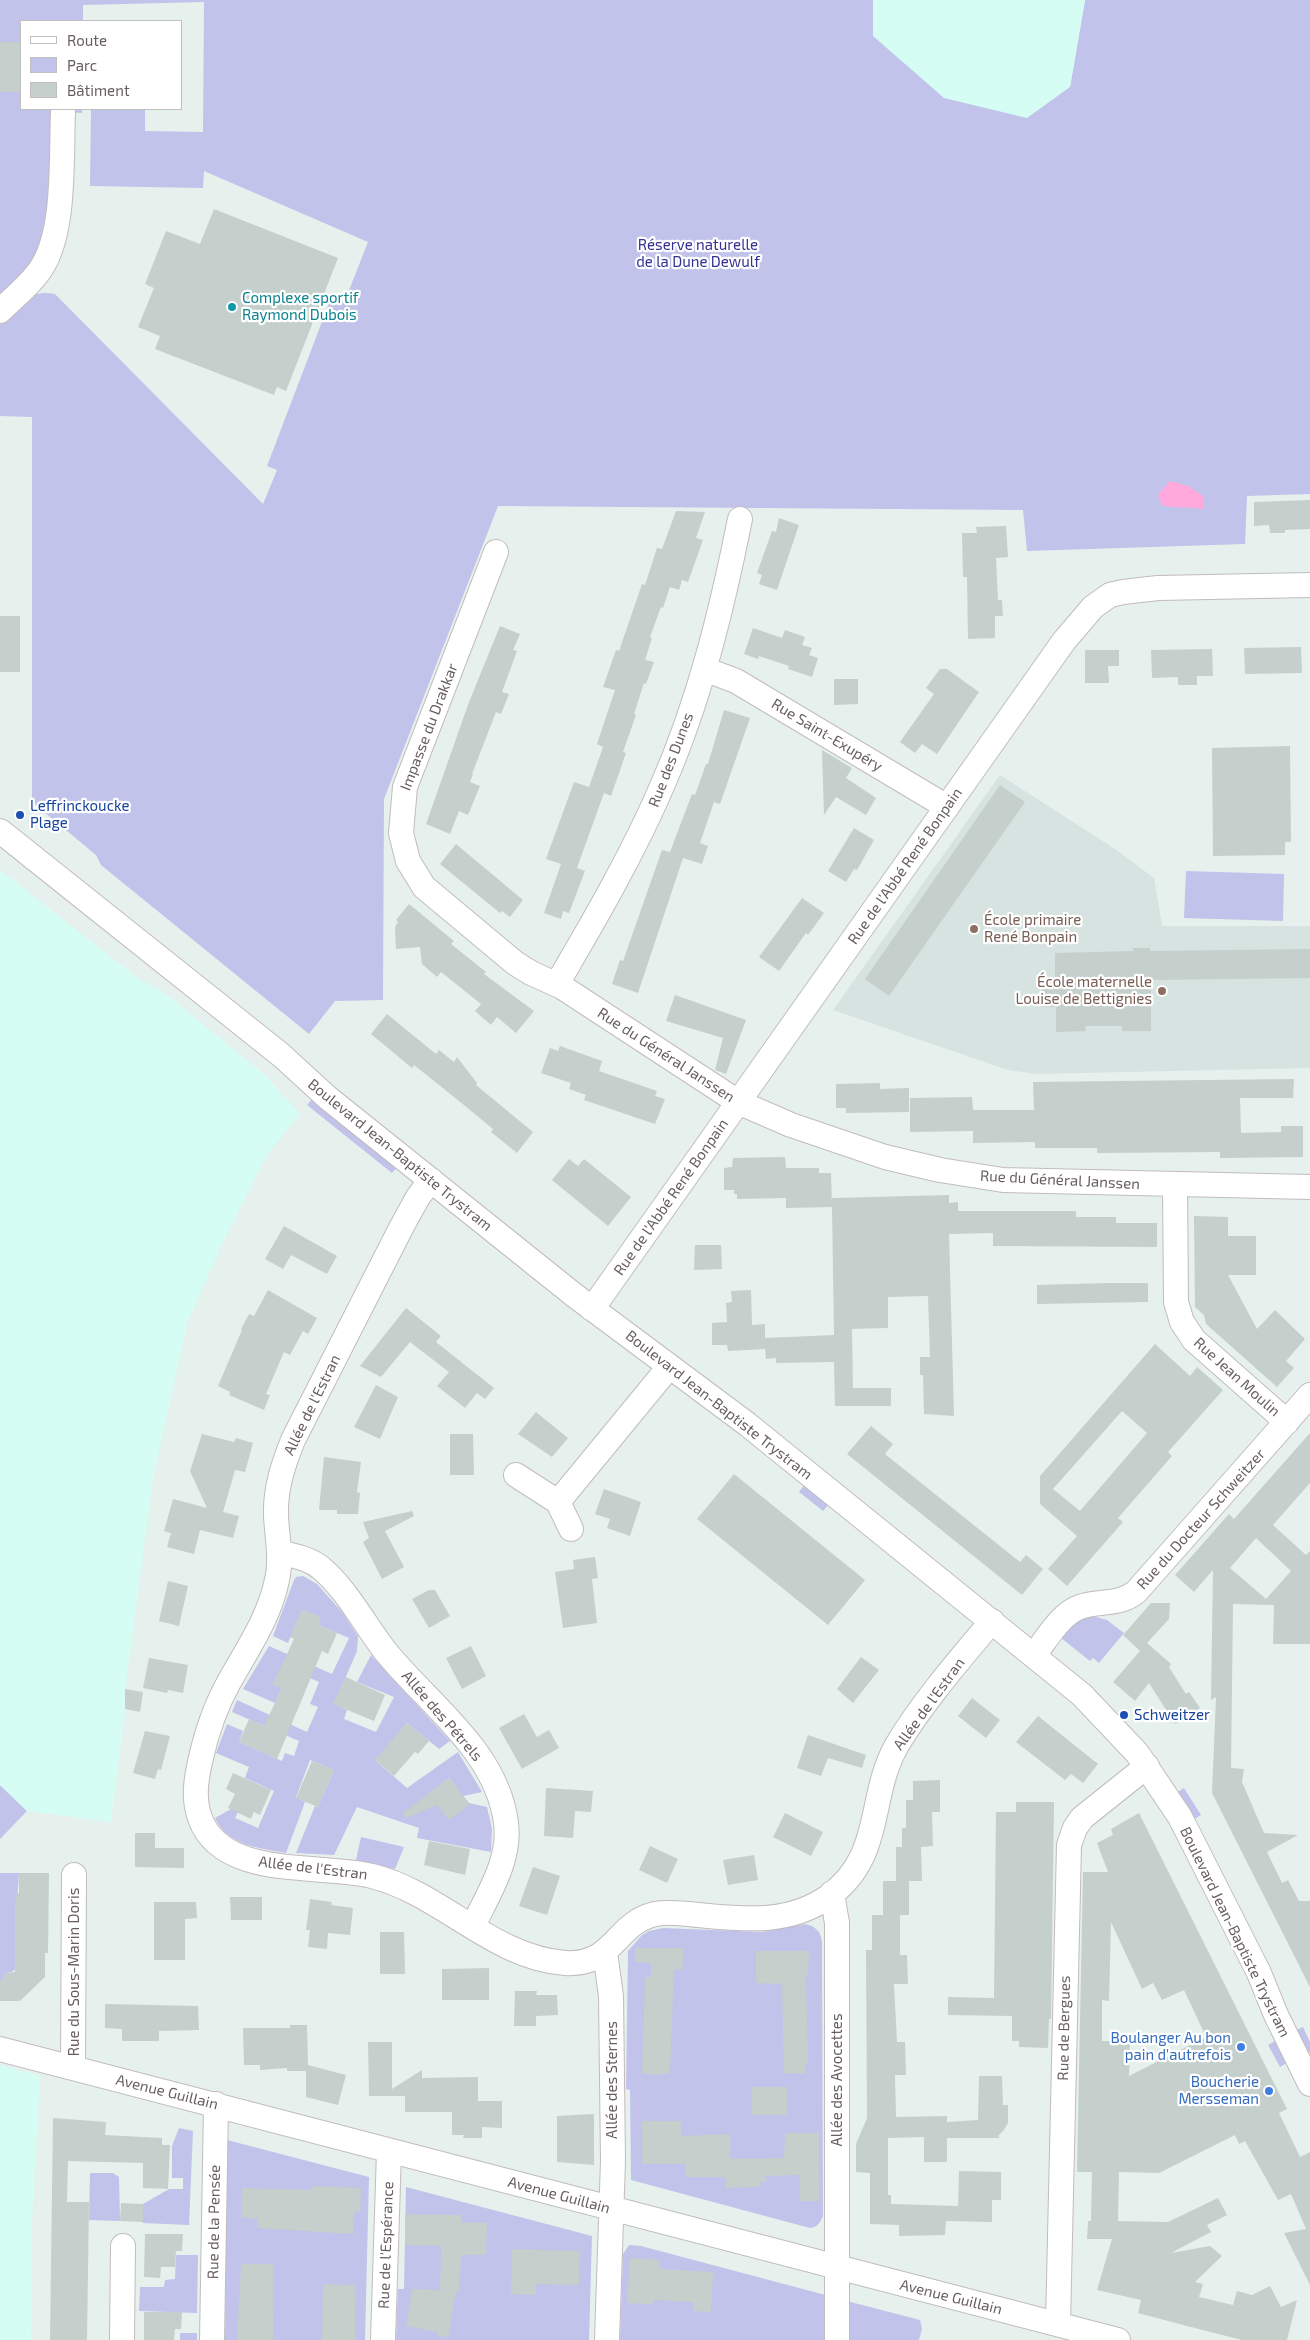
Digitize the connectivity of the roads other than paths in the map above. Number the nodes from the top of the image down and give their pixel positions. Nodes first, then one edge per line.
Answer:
1 (63, 112) dead end
2 (0, 311) edge
3 (740, 519) dead end
4 (496, 552) dead end
5 (1310, 585) edge
6 (704, 669) junction
7 (947, 807) junction
8 (0, 831) edge
9 (557, 984) junction
10 (738, 1102) junction
11 (431, 1180) junction
12 (1175, 1185) junction
13 (1310, 1188) edge
14 (592, 1308) junction
15 (669, 1367) junction
16 (1310, 1395) edge
17 (1287, 1422) junction
18 (516, 1475) dead end
19 (558, 1502) junction
20 (571, 1529) dead end
21 (279, 1552) junction
22 (992, 1621) junction
23 (1034, 1655) junction
24 (1147, 1766) junction
25 (74, 1875) dead end
26 (832, 1893) junction
27 (473, 1926) junction
28 (605, 1952) junction
29 (0, 2049) edge
30 (73, 2068) junction
31 (1310, 2084) edge
32 (216, 2104) junction
33 (389, 2151) junction
34 (611, 2209) junction
35 (123, 2246) dead end
36 (838, 2268) junction
37 (1058, 2324) junction
38 (122, 2340) edge
39 (212, 2340) edge
40 (383, 2340) edge
41 (607, 2340) edge
42 (837, 2340) edge
43 (1118, 2340) edge

1 - 2 street
3 - 6 street, Rue des Dunes
4 - 9 street, Impasse du Drakkar
5 - 7 street, Rue de l'Abbé René Bonpain
6 - 7 street, Rue Saint-Exupéry
6 - 9 street, Rue des Dunes
7 - 10 street, Rue de l'Abbé René Bonpain
8 - 11 street, Boulevard Jean-Baptiste Trystram
9 - 10 street, Rue du Général Janssen
10 - 12 street, Rue du Général Janssen
10 - 14 street, Rue de l'Abbé René Bonpain
11 - 14 street, Boulevard Jean-Baptiste Trystram
11 - 21 street, Allée de l'Estran
12 - 13 street, Rue du Général Janssen
12 - 17 street, Rue Jean Moulin
14 - 15 street, Boulevard Jean-Baptiste Trystram
15 - 19 street
15 - 22 street, Boulevard Jean-Baptiste Trystram
16 - 17 street, Rue du Docteur Schweitzer
17 - 23 street, Rue du Docteur Schweitzer
18 - 19 street
19 - 20 street
21 - 27 street, Allée des Pétrels
21 - 27 street, Allée de l'Estran
22 - 23 street, Boulevard Jean-Baptiste Trystram
22 - 26 street, Allée de l'Estran
23 - 24 street, Boulevard Jean-Baptiste Trystram
24 - 31 street, Boulevard Jean-Baptiste Trystram
24 - 37 street, Rue de Bergues
25 - 30 street, Rue du Sous-Marin Doris
26 - 28 street, Allée de l'Estran
26 - 36 street, Allée des Avocettes
27 - 28 street, Allée de l'Estran
28 - 34 street, Allée des Sternes
29 - 30 street, Avenue Guillain
30 - 32 street, Avenue Guillain
32 - 33 street, Avenue Guillain
32 - 39 street, Rue de la Pensée
33 - 34 street, Avenue Guillain
33 - 40 street, Rue de l'Espérance
34 - 36 street, Avenue Guillain
34 - 41 street, Allée des Sternes
35 - 38 street
36 - 37 street, Avenue Guillain
36 - 42 street, Allée des Avocettes
37 - 43 street, Avenue Guillain

